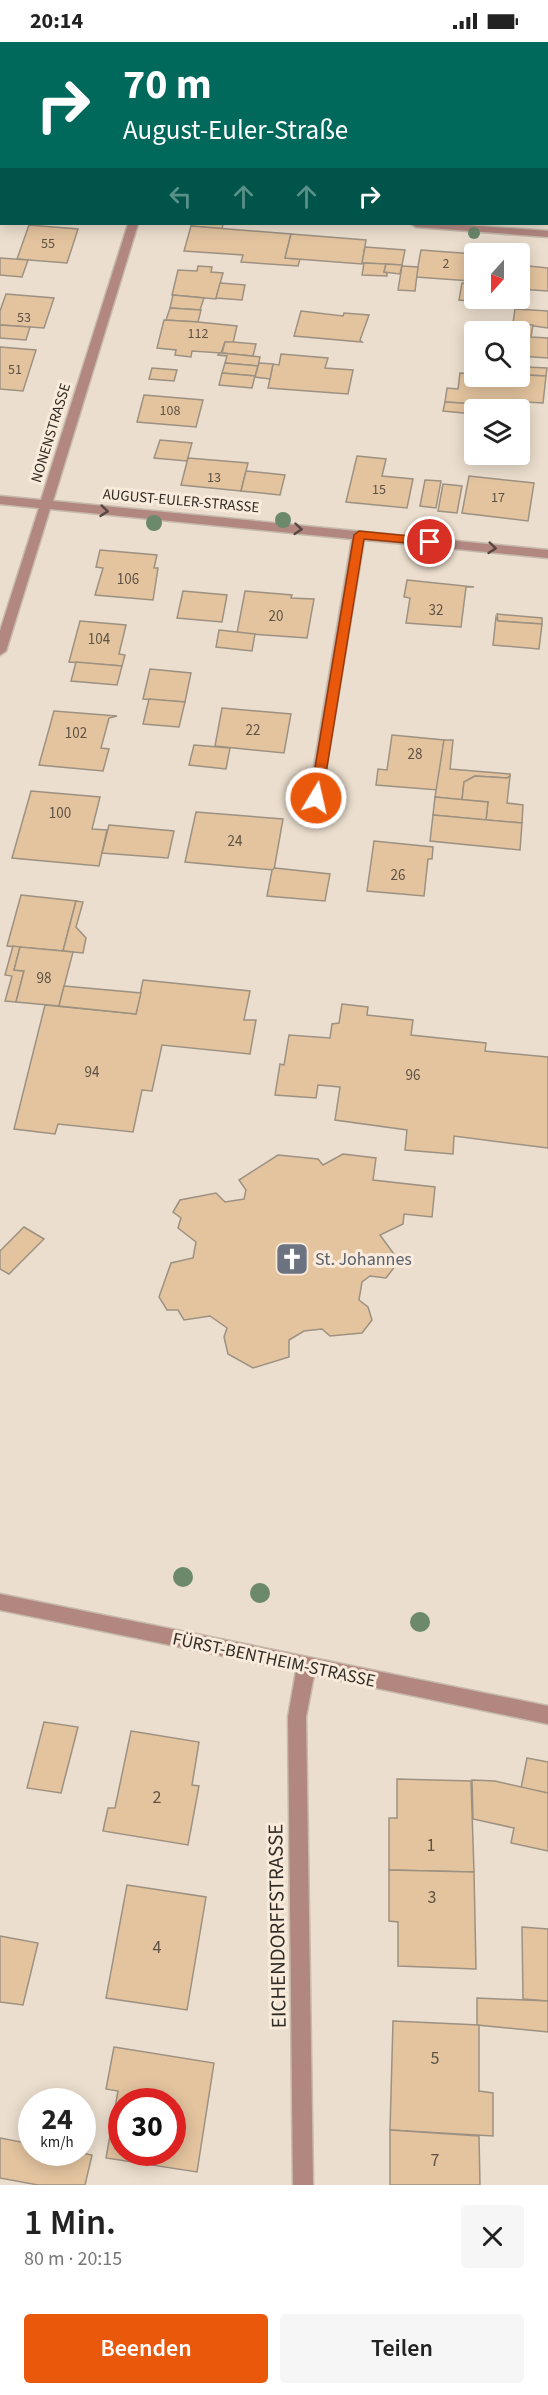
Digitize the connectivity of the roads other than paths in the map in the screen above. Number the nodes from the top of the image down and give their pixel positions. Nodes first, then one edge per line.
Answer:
1 (133, 225) edge
2 (429, 225) edge
3 (548, 234) edge
4 (0, 500) edge
5 (46, 505) junction
6 (359, 535) junction
7 (548, 554) edge
8 (0, 651) edge
9 (316, 798) dead end
10 (0, 1602) edge
11 (306, 1667) junction
12 (548, 1715) edge
13 (303, 2185) edge

1 - 5 street, NONENSTRASSE
2 - 3 street
4 - 5 street, AUGUST-EULER-STRASSE
5 -> 6 street, AUGUST-EULER-STRASSE
5 - 8 street, NONENSTRASSE
6 -> 7 street, AUGUST-EULER-STRASSE
6 - 9 street
10 - 11 street, FÜRST-BENTHEIM-STRASSE
11 - 12 street, FÜRST-BENTHEIM-STRASSE
11 - 13 street, EICHENDORFFSTRASSE

